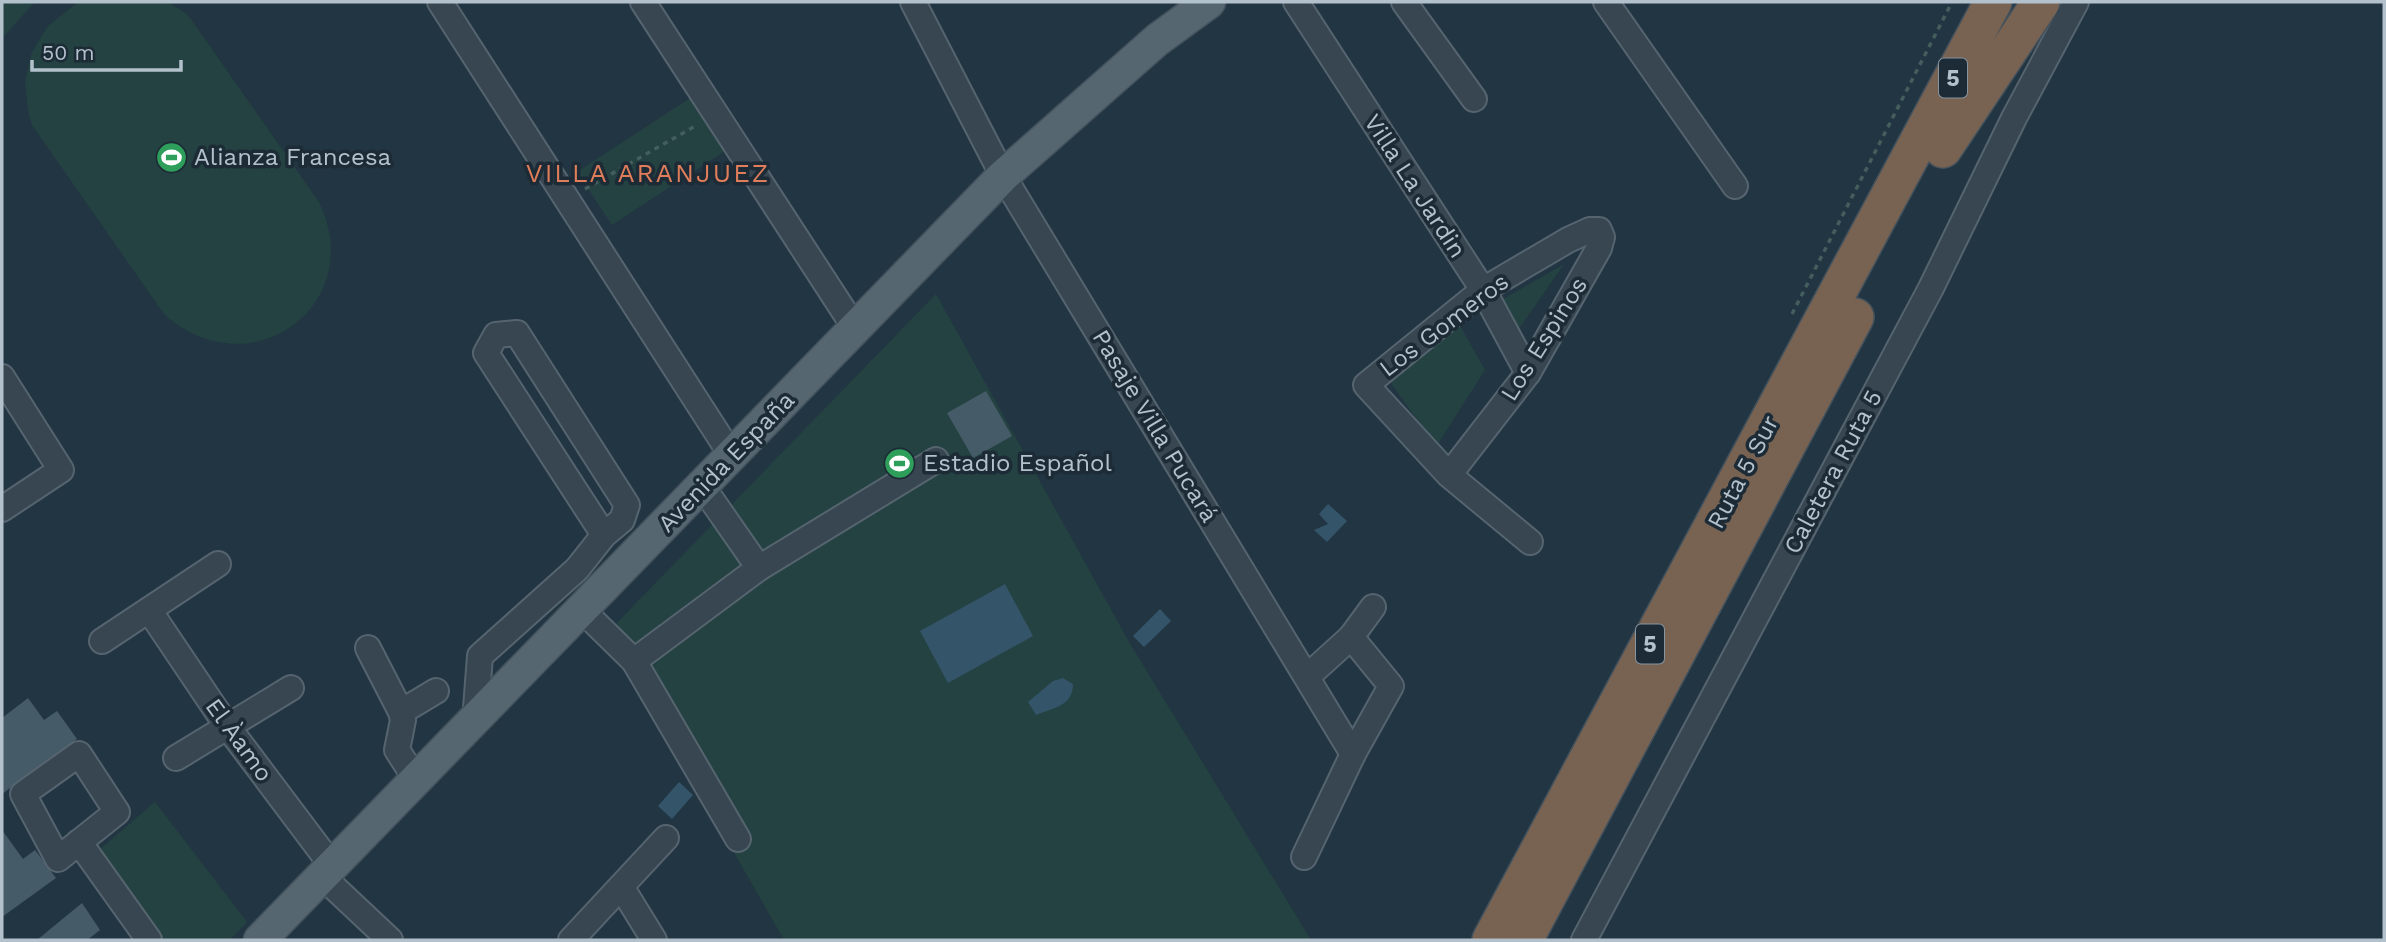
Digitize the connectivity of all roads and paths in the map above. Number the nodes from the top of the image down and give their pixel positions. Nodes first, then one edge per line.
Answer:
1 (440, 2) edge
2 (643, 2) edge
3 (914, 2) edge
4 (1209, 2) edge
5 (1296, 2) edge
6 (1404, 2) edge
7 (1606, 2) edge
8 (1975, 2) edge
9 (1993, 2) edge
10 (2020, 2) edge
11 (2041, 2) edge
12 (2077, 2) edge
13 (1474, 99) dead end
14 (717, 114) junction
15 (1928, 152) junction
16 (1003, 176) junction
17 (1735, 186) dead end
18 (568, 200) junction
19 (1598, 230) joint
20 (1483, 290) junction
21 (855, 328) junction
22 (1528, 373) junction
23 (2, 377) edge
24 (732, 456) junction
25 (936, 460) dead end
26 (1449, 475) junction
27 (702, 486) junction
28 (2, 509) edge
29 (604, 535) junction
30 (1530, 542) dead end
31 (218, 564) dead end
32 (759, 568) junction
33 (1373, 607) dead end
34 (149, 610) junction
35 (582, 610) junction
36 (1351, 637) junction
37 (102, 640) dead end
38 (368, 648) dead end
39 (634, 661) junction
40 (1308, 676) junction
41 (291, 688) dead end
42 (436, 691) dead end
43 (401, 712) junction
44 (475, 720) junction
45 (227, 726) junction
46 (1353, 754) junction
47 (176, 758) dead end
48 (417, 780) junction
49 (666, 838) dead end
50 (738, 839) dead end
51 (79, 842) dead end
52 (1304, 857) dead end
53 (328, 872) junction
54 (622, 888) junction
55 (149, 940) edge
56 (260, 940) edge
57 (390, 940) edge
58 (570, 940) edge
59 (654, 940) edge
60 (1491, 940) edge
61 (1524, 940) edge
62 (1584, 940) edge

1 - 18 street
2 - 14 street
3 - 16 street, Pasaje Villa Pucará
4 - 16 main road, Avenida España
5 - 20 street, Villa La Jardin
6 - 13 street
7 - 17 street
8 - 15 highway
9 - 15 highway, Ruta 5 Sur / 5
10 - 15 highway, Ruta 5 Sur / 5
11 - 15 highway
12 - 62 street, Caletera Ruta 5
14 - 18 path
14 - 21 street
15 - 60 highway, Ruta 5 Sur / 5
15 - 61 highway, Ruta 5 Sur / 5
16 - 21 main road, Avenida España
16 - 40 street, Pasaje Villa Pucará
18 - 24 street
19 - 20 street, Los Gomeros
19 - 22 street, Los Espinos
20 - 22 street, Villa La Jardin
20 - 26 street, Los Gomeros
21 - 24 main road, Avenida España
22 - 26 street, Los Espinos
23 - 28 street
24 - 27 main road, Avenida España
25 - 32 street
26 - 30 street
27 - 32 street
27 - 35 main road, Avenida España
29 - 29 street
29 - 44 street
31 - 34 street
32 - 39 street
33 - 36 street
34 - 37 street
34 - 45 street, El Àamo
35 - 39 street
35 - 44 main road, Avenida España
36 - 40 street
36 - 46 street
38 - 43 street
39 - 50 street
40 - 46 street, Pasaje Villa Pucará
41 - 45 street
42 - 43 street
43 - 48 street
44 - 48 main road, Avenida España
45 - 47 street
45 - 53 street, El Àamo
46 - 52 street
48 - 53 main road, Avenida España
49 - 54 street
51 - 55 street
53 - 56 main road, Avenida España
53 - 57 street, El Àamo
54 - 58 street
54 - 59 street

